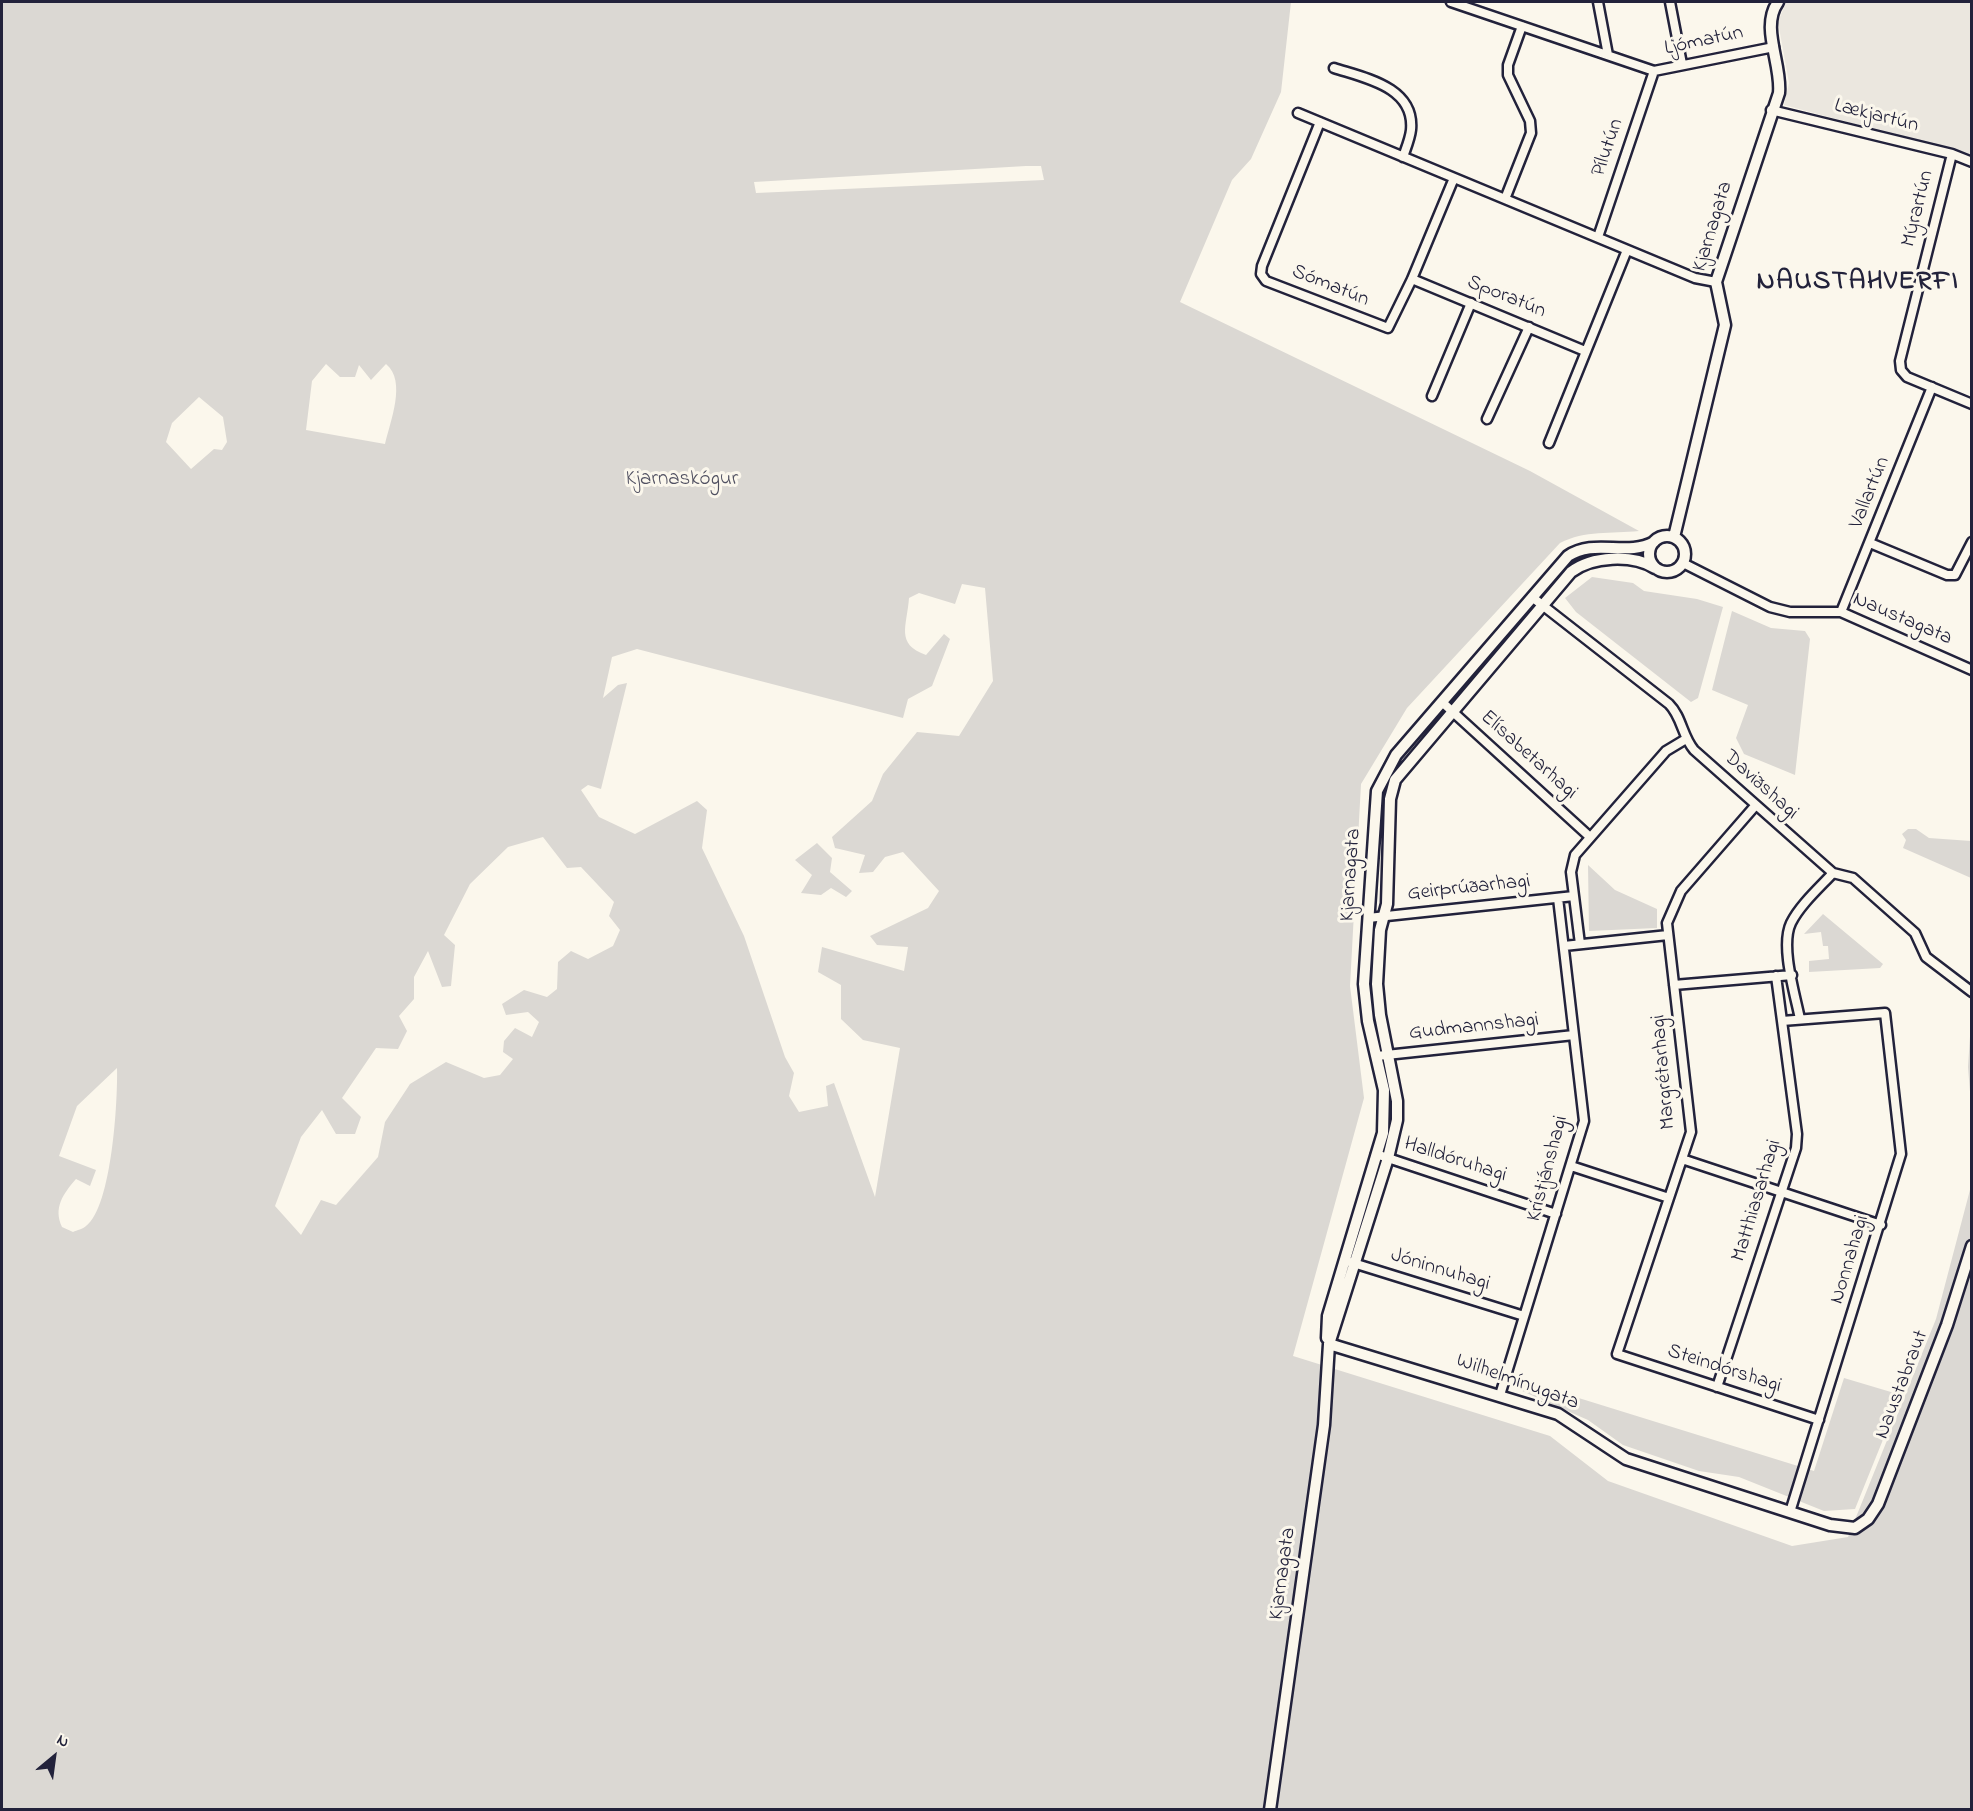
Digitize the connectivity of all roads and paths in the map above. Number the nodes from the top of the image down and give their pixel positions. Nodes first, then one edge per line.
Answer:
1 (1451, 2) edge
2 (1598, 2) edge
3 (1670, 2) edge
4 (1778, 2) edge
5 (1522, 26) junction
6 (1774, 47) junction
7 (1608, 55) junction
8 (1682, 64) junction
9 (1335, 68) dead end
10 (1654, 71) junction
11 (1771, 110) junction
12 (1298, 113) dead end
13 (1320, 122) junction
14 (1952, 154) junction
15 (1403, 157) junction
16 (1971, 162) edge
17 (1454, 178) junction
18 (1505, 199) junction
19 (1598, 237) junction
20 (1627, 250) junction
21 (1412, 279) junction
22 (1716, 282) junction
23 (1471, 303) junction
24 (1529, 327) junction
25 (1585, 351) junction
26 (1932, 387) junction
27 (1432, 396) dead end
28 (1971, 404) edge
29 (1487, 418) dead end
30 (1549, 443) dead end
31 (1674, 537) junction
32 (1654, 542) junction
33 (1971, 542) edge
34 (1870, 543) junction
35 (1683, 563) junction
36 (1655, 568) junction
37 (1532, 597) junction
38 (1543, 605) junction
39 (1841, 612) junction
40 (1971, 670) edge
41 (1442, 702) junction
42 (1452, 711) junction
43 (1686, 739) junction
44 (1755, 806) junction
45 (1590, 837) junction
46 (1833, 873) junction
47 (1574, 896) junction
48 (1558, 898) junction
49 (1383, 916) junction
50 (1368, 918) junction
51 (1668, 935) junction
52 (1580, 944) junction
53 (1564, 946) junction
54 (1792, 975) junction
55 (1776, 976) junction
56 (1674, 985) junction
57 (1971, 992) edge
58 (1800, 1019) junction
59 (1782, 1021) junction
60 (1574, 1035) junction
61 (1382, 1055) junction
62 (1376, 1154) junction
63 (1388, 1158) junction
64 (1682, 1159) junction
65 (1571, 1166) junction
66 (1782, 1192) junction
67 (1669, 1197) junction
68 (1556, 1214) junction
69 (1881, 1225) junction
70 (1971, 1246) edge
71 (1350, 1262) junction
72 (1524, 1316) junction
73 (1329, 1344) junction
74 (1617, 1354) joint
75 (1717, 1387) junction
76 (1500, 1395) junction
77 (1819, 1420) junction
78 (1790, 1512) junction
79 (1855, 1528) joint
80 (1270, 1809) edge

1 - 5 street, Ljómatún
2 - 7 street
3 - 8 street
4 - 6 street, Kjarnagata
5 - 7 street, Ljómatún
5 - 18 street
6 - 8 street, Ljómatún
6 - 11 street, Kjarnagata
7 - 10 street, Ljómatún
8 - 10 street, Ljómatún
9 - 15 street
10 - 19 street, Pílutún
11 - 14 street, Lækjartún
11 - 22 street, Kjarnagata
12 - 13 street
13 - 15 street
13 - 21 street, Sómatún
14 - 16 street, Lækjartún
14 - 26 street, Mýrartún
15 - 17 street
17 - 18 street
17 - 21 street, Sómatún
18 - 19 street
19 - 20 street
20 - 22 street
20 - 25 street
21 - 23 street, Sporatún
22 - 31 street, Kjarnagata
23 - 24 street, Sporatún
23 - 27 street
24 - 25 street, Sporatún
24 - 29 street
25 - 30 street
26 - 28 street, Mýrartún
26 - 34 street, Vallartún
31 - 32 street
31 - 35 street
32 - 36 street
32 - 37 street, Kjarnagata
33 - 34 street
34 - 39 street, Vallartún
35 - 36 street
35 - 39 street, Naustagata
36 - 38 street, Kjarnagata
37 - 38 street, Daviðshagi
37 - 41 street, Kjarnagata
38 - 42 street, Kjarnagata
38 - 43 street, Daviðshagi
39 - 40 street, Naustagata
41 - 42 street, Elísabetarhagi
41 - 50 street, Kjarnagata
42 - 45 street, Elísabetarhagi
42 - 49 street, Kjarnagata
43 - 44 street, Daviðshagi
43 - 45 street
44 - 46 street, Daviðshagi
44 - 51 street, Margrétarhagi
45 - 47 street
46 - 54 street
46 - 57 street, Daviðshagi
47 - 48 street, Geirþrúðarhagi
47 - 52 street
48 - 49 street, Geirþrúðarhagi
48 - 53 street, Kristjánshagi
49 - 50 street, Geirþrúðarhagi
49 - 61 street, Kjarnagata
50 - 61 street, Kjarnagata
51 - 52 street
51 - 56 street, Margrétarhagi
52 - 53 street
53 - 60 street, Kristjánshagi
54 - 55 street
54 - 58 street
55 - 56 street
55 - 59 street, Matthiasarhagi
56 - 64 street, Margrétarhagi
58 - 59 street
58 - 69 street, Nonnahagi
59 - 66 street, Matthiasarhagi
60 - 61 street, Gudmannshagi
60 - 65 street, Kristjánshagi
61 - 62 street, Kjarnagata
61 - 63 street, Kjarnagata
62 - 63 street, Halldóruhagi
62 - 71 street, Kjarnagata
63 - 68 street, Halldóruhagi
63 - 71 street, Kjarnagata
64 - 66 street
64 - 67 street, Margrétarhagi
65 - 67 street
65 - 68 street, Kristjánshagi
66 - 69 street
66 - 75 street, Matthiasarhagi
67 - 74 street, Margrétarhagi
68 - 72 street, Kristjánshagi
69 - 77 street, Nonnahagi
70 - 79 street, Naustabraut
71 - 72 street, Jóninnuhagi
71 - 73 street, Kjarnagata
72 - 76 street, Kristjánshagi
73 - 76 street, Wilhelmínugata
73 - 80 street, Kjarnagata
74 - 75 street, Steindórshagi
75 - 77 street, Steindórshagi
76 - 78 street, Wilhelmínugata
77 - 78 street, Nonnahagi
78 - 79 street, Wilhelmínugata

